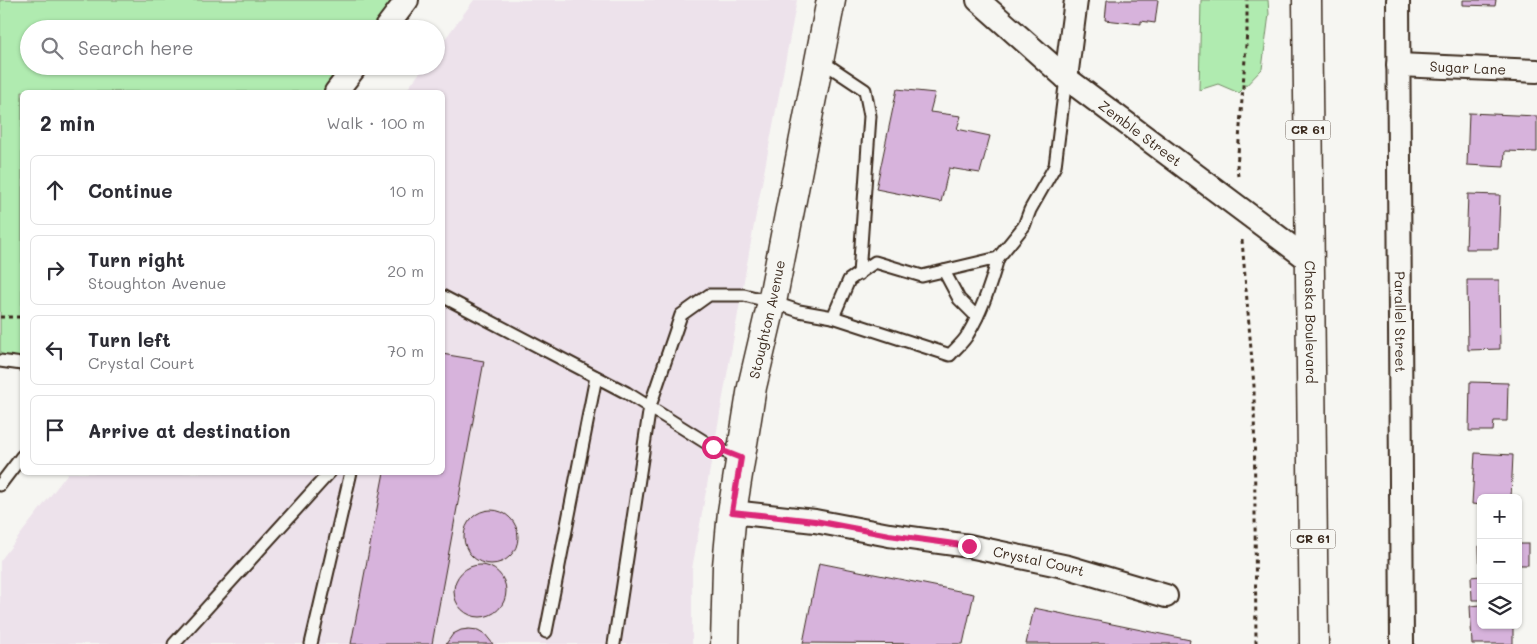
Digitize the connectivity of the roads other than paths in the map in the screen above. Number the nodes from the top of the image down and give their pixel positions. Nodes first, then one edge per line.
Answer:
1 (407, 0) edge
2 (831, 0) edge
3 (978, 0) edge
4 (1076, 0) edge
5 (1307, 0) edge
6 (1398, 0) edge
7 (392, 20) edge
8 (819, 60) junction
9 (1398, 65) junction
10 (1537, 71) edge
11 (349, 75) edge
12 (1066, 78) junction
13 (338, 90) edge
14 (998, 258) junction
15 (1309, 260) junction
16 (944, 271) junction
17 (859, 274) junction
18 (445, 298) edge
19 (772, 302) junction
20 (834, 317) junction
21 (977, 317) junction
22 (0, 361) edge
23 (20, 364) edge
24 (596, 377) junction
25 (650, 406) junction
26 (741, 458) junction
27 (20, 459) edge
28 (327, 475) edge
29 (350, 475) edge
30 (0, 485) edge
31 (732, 512) junction
32 (1166, 596) dead end
33 (546, 632) dead end
34 (174, 644) edge
35 (311, 644) edge
36 (614, 644) edge
37 (725, 644) edge
38 (1314, 644) edge
39 (1402, 644) edge

1 - 7 street
2 - 8 street, Stoughton Avenue
3 - 12 street, Zemble Street
4 - 12 street
5 - 15 street, Chaska Boulevard / CR 61
6 - 9 street, Parallel Street
8 - 17 lane
8 - 19 street, Stoughton Avenue
9 - 10 street, Sugar Lane
9 - 39 street, Parallel Street
11 - 13 street
12 - 14 lane
12 - 15 street, Zemble Street
14 - 16 lane
14 - 21 lane
15 - 38 street, Chaska Boulevard / CR 61
16 - 17 lane
16 - 21 lane
17 - 20 lane
18 - 24 lane
19 - 20 lane
19 - 25 lane
19 - 26 street, Stoughton Avenue
20 - 21 lane
22 - 23 lane
24 - 25 lane
24 - 33 lane
25 - 26 lane
25 - 36 lane
26 - 31 street, Stoughton Avenue
27 - 30 lane
28 - 34 lane
29 - 35 lane
31 - 32 street, Crystal Court
31 - 37 street, Stoughton Avenue

